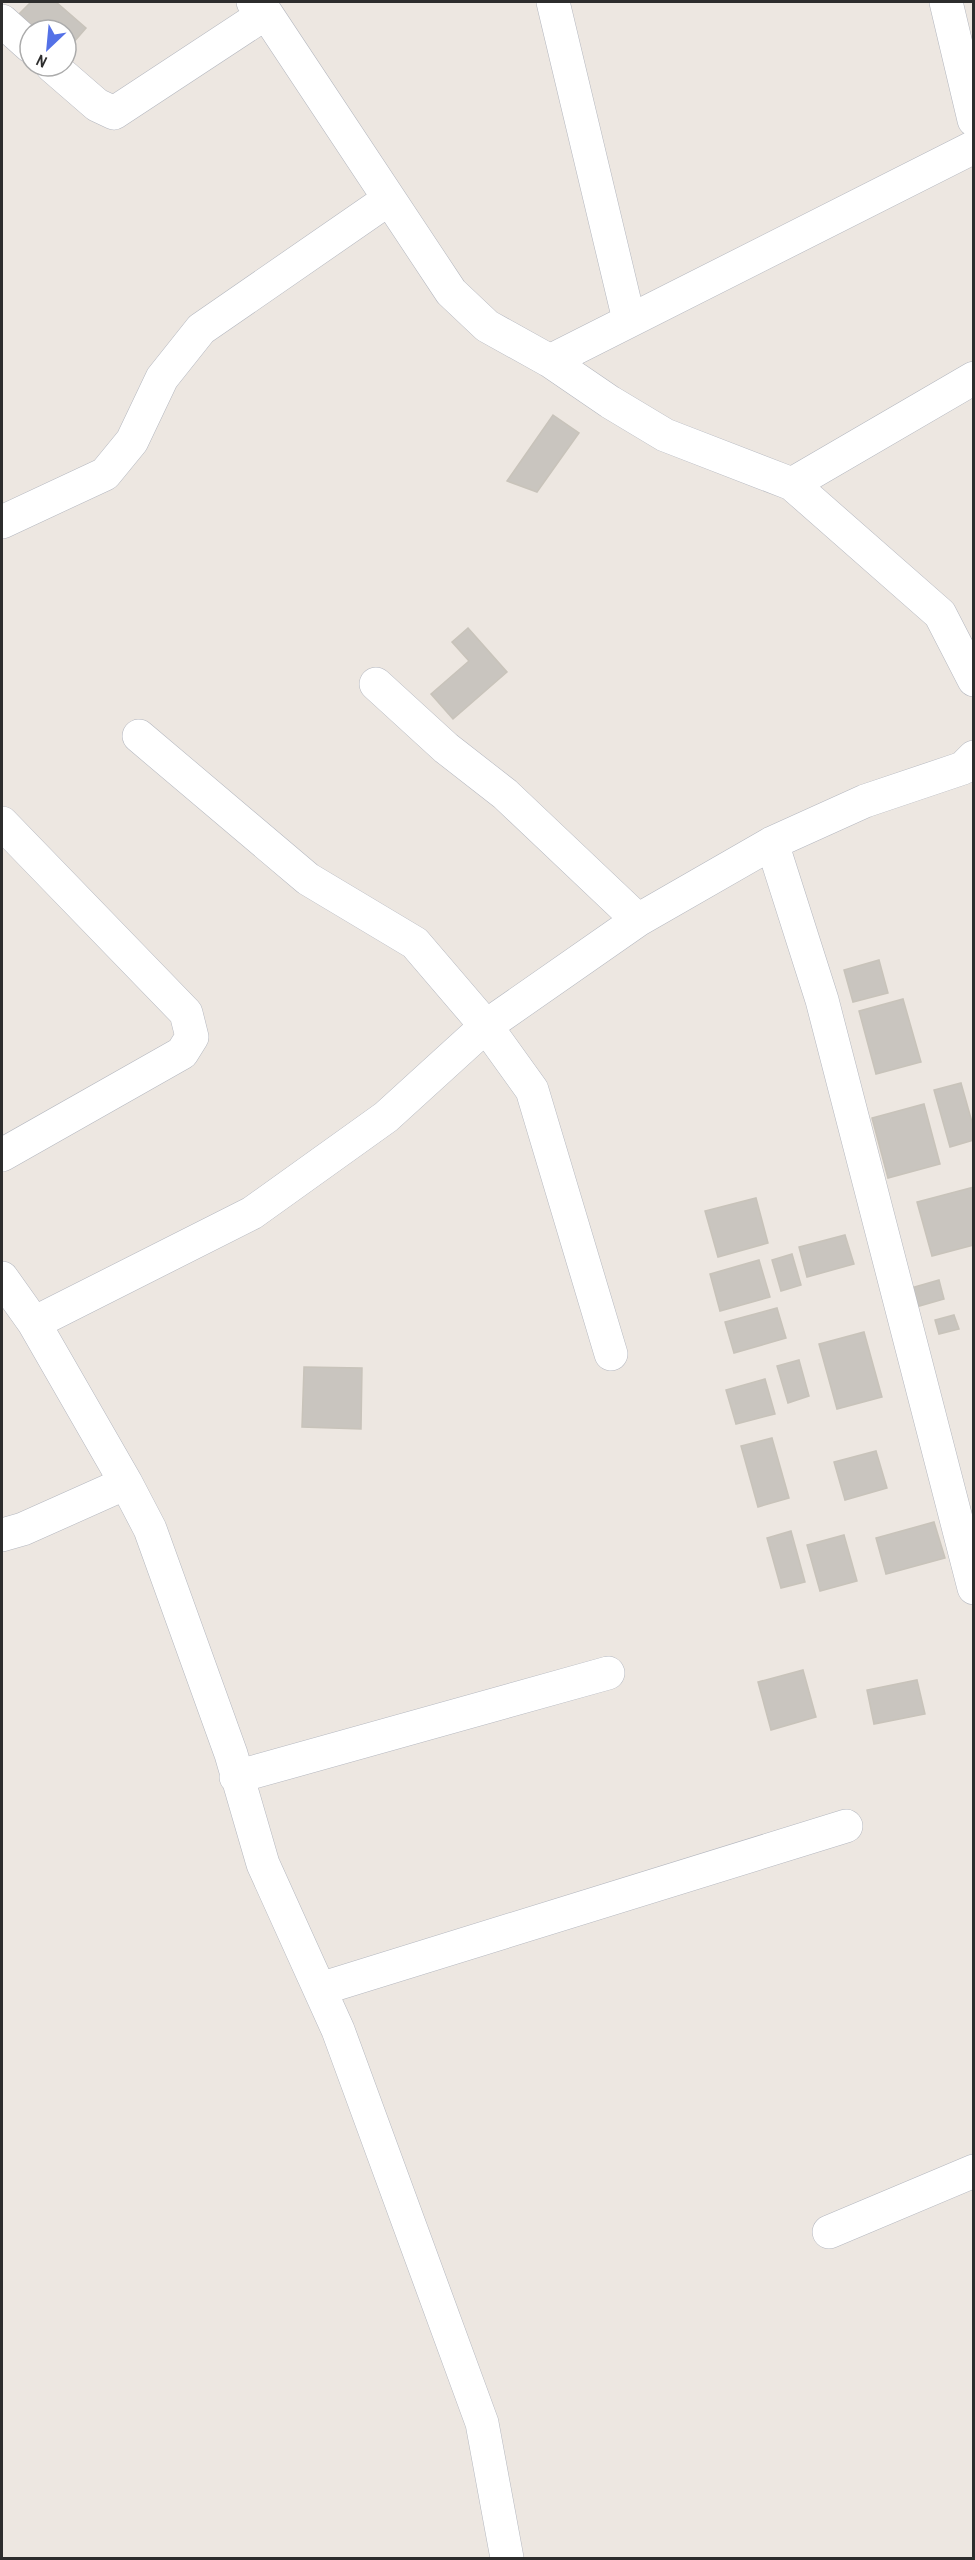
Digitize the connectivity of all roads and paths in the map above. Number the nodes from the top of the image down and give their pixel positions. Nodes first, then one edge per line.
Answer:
1 (553, 2) edge
2 (946, 2) edge
3 (260, 7) edge
4 (2, 21) edge
5 (18, 35) edge
6 (66, 78) edge
7 (974, 120) edge
8 (974, 147) edge
9 (389, 199) junction
10 (629, 320) junction
11 (550, 361) junction
12 (974, 378) edge
13 (792, 484) junction
14 (2, 522) edge
15 (974, 680) edge
16 (376, 684) dead end
17 (139, 736) dead end
18 (974, 757) edge
19 (2, 823) edge
20 (772, 843) junction
21 (638, 920) junction
22 (486, 1026) junction
23 (2, 1155) edge
24 (2, 1278) edge
25 (34, 1323) junction
26 (611, 1354) dead end
27 (126, 1483) junction
28 (2, 1535) edge
29 (974, 1588) edge
30 (608, 1673) dead end
31 (236, 1777) junction
32 (846, 1826) dead end
33 (320, 1989) junction
34 (974, 2171) edge
35 (829, 2232) dead end
36 (507, 2559) edge

1 - 10 street
2 - 7 street
3 - 6 street
3 - 9 street
4 - 5 street
8 - 10 street
9 - 11 street
9 - 14 street
10 - 11 street
11 - 13 street
12 - 13 street
13 - 15 street
16 - 21 street
17 - 22 street
18 - 20 street
19 - 23 street
20 - 21 street
20 - 29 street
21 - 22 street
22 - 25 street
22 - 26 street
24 - 25 street
25 - 27 street
27 - 28 street
27 - 31 street
30 - 31 street
31 - 33 street
32 - 33 street
33 - 36 street
34 - 35 street

